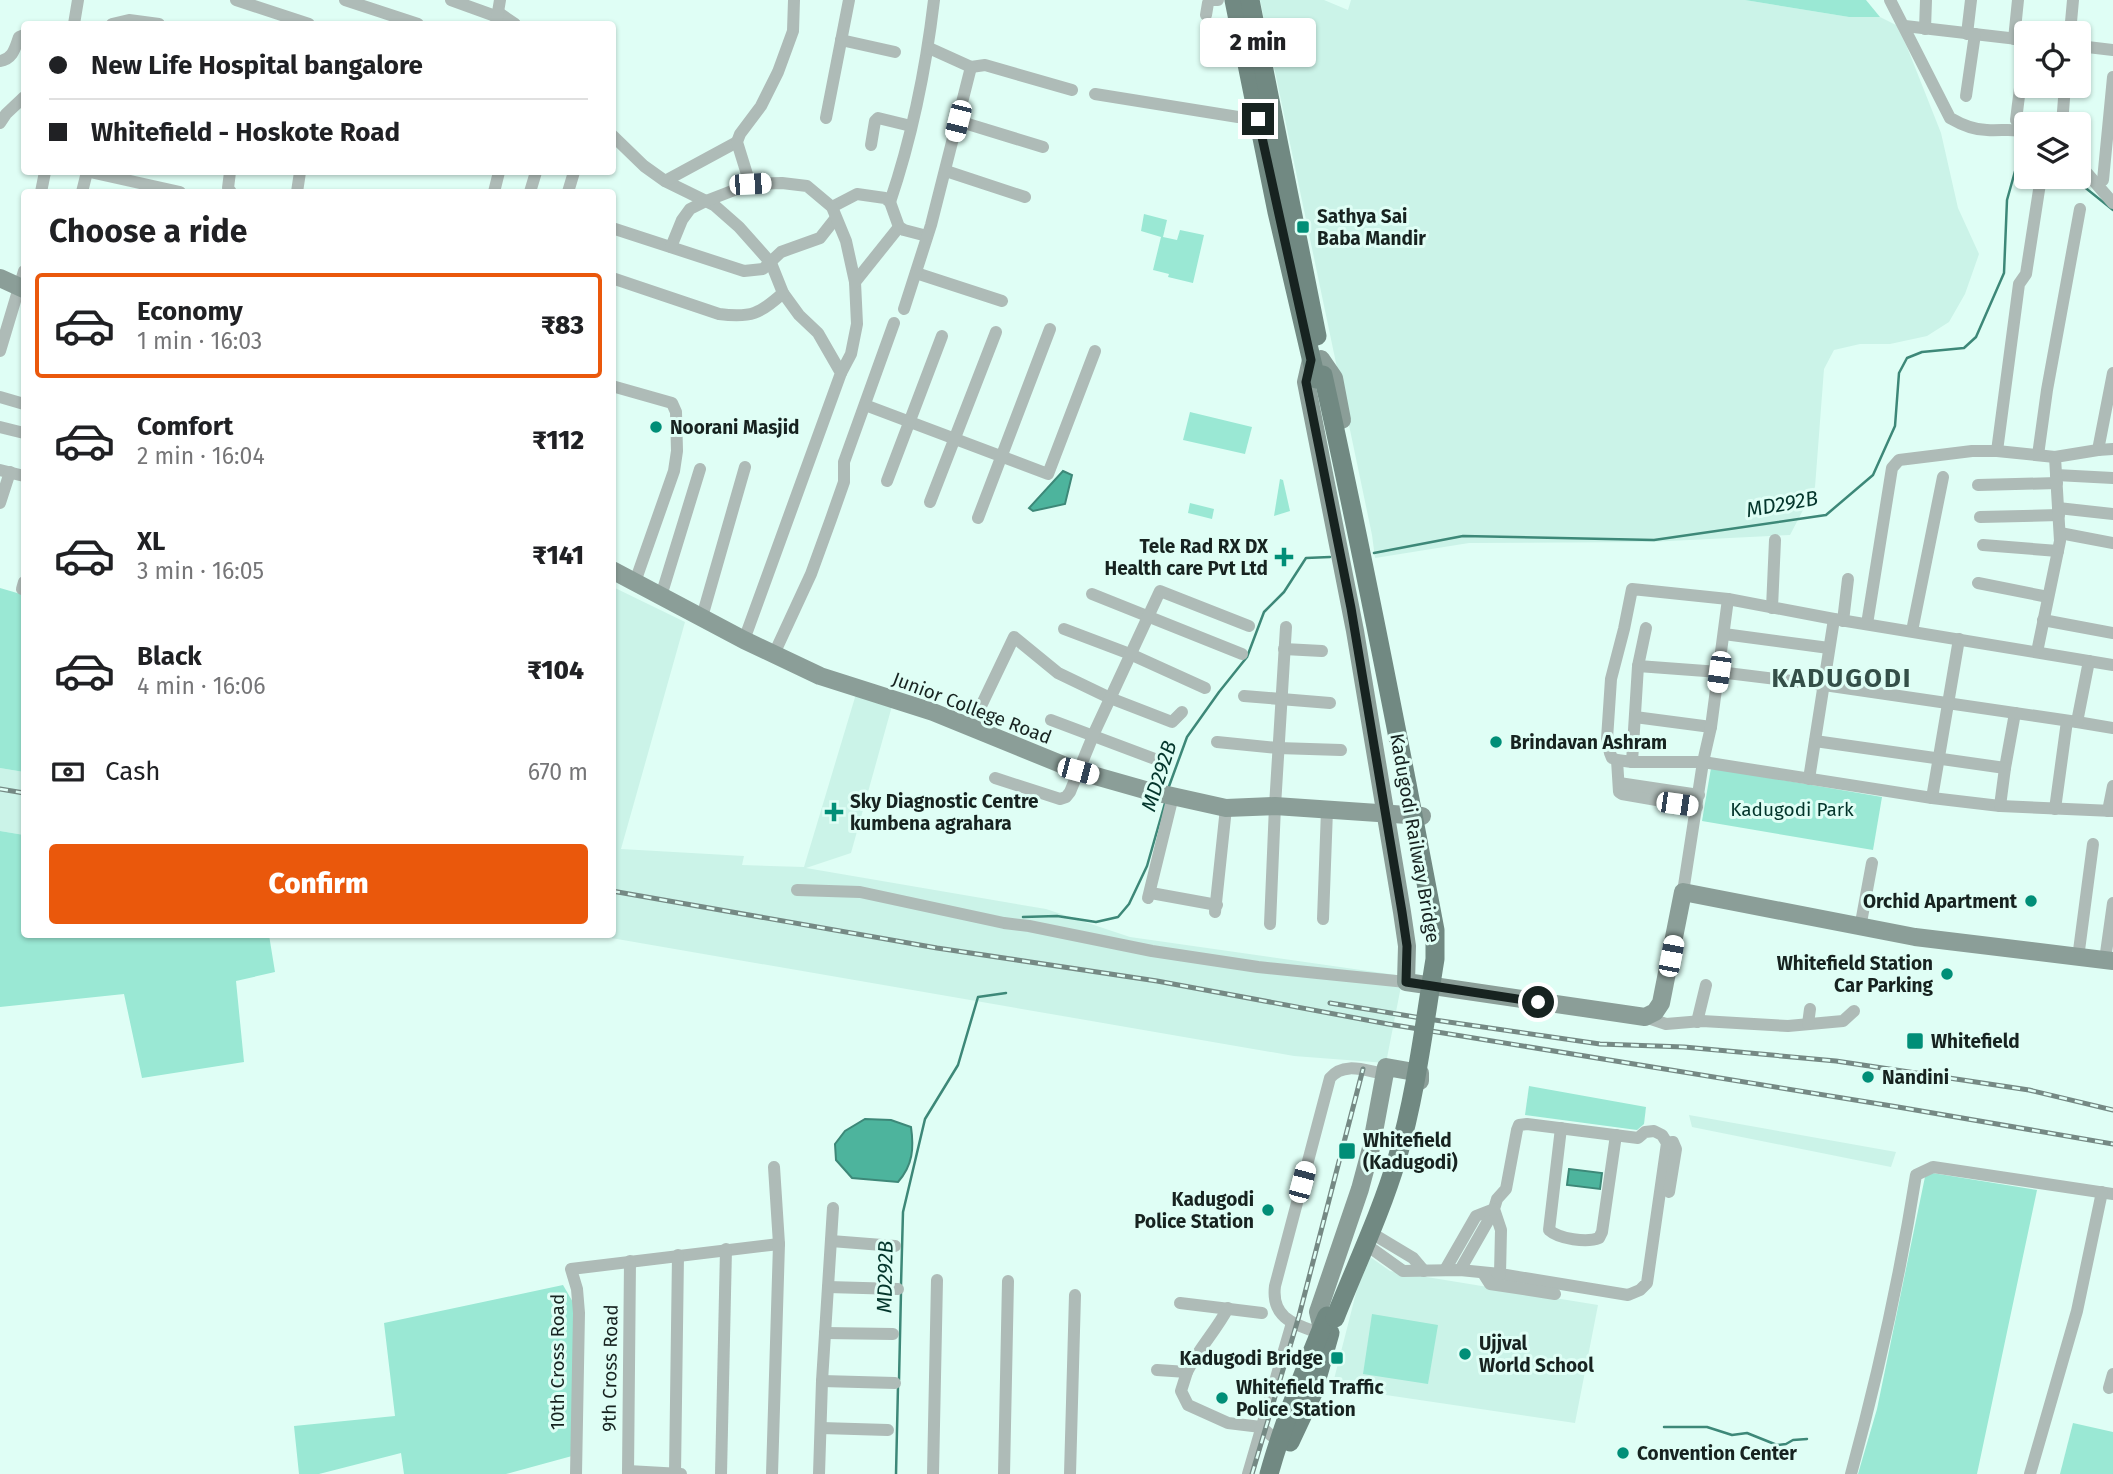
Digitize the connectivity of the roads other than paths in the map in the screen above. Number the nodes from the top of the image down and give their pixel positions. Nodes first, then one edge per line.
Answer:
1 (78, 0) edge
2 (236, 0) edge
3 (345, 0) edge
4 (451, 0) edge
5 (794, 0) edge
6 (849, 0) edge
7 (934, 0) edge
8 (1218, 0) edge
9 (1234, 0) edge
10 (1250, 0) edge
11 (1890, 0) edge
12 (1926, 0) edge
13 (1971, 0) edge
14 (2018, 0) edge
15 (2073, 0) edge
16 (498, 14) edge
17 (1206, 15) dead end
18 (74, 21) edge
19 (300, 21) edge
20 (409, 21) edge
21 (2020, 21) edge
22 (2071, 21) edge
23 (1905, 26) junction
24 (1926, 29) junction
25 (1971, 34) junction
26 (21, 36) edge
27 (2014, 39) edge
28 (841, 40) junction
29 (2091, 47) edge
30 (929, 48) junction
31 (2113, 50) edge
32 (895, 52) dead end
33 (0, 61) edge
34 (971, 67) junction
35 (2113, 77) edge
36 (1072, 90) dead end
37 (1095, 94) dead end
38 (1966, 96) dead end
39 (21, 100) edge
40 (2111, 110) edge
41 (1266, 117) junction
42 (826, 118) dead end
43 (958, 121) junction
44 (0, 123) edge
45 (911, 126) junction
46 (2014, 130) edge
47 (616, 138) edge
48 (737, 142) junction
49 (871, 145) dead end
50 (1043, 147) dead end
51 (2109, 158) edge
52 (946, 171) junction
53 (102, 175) edge
54 (2091, 178) edge
55 (2103, 180) dead end
56 (664, 181) junction
57 (750, 184) junction
58 (166, 189) edge
59 (2040, 189) edge
60 (1025, 197) dead end
61 (706, 201) junction
62 (890, 202) junction
63 (2113, 204) edge
64 (2080, 209) dead end
65 (833, 213) junction
66 (899, 227) junction
67 (616, 229) edge
68 (928, 236) junction
69 (671, 247) junction
70 (766, 262) junction
71 (916, 272) junction
72 (0, 278) edge
73 (616, 279) edge
74 (21, 282) edge
75 (855, 282) junction
76 (21, 288) edge
77 (783, 293) junction
78 (1002, 301) dead end
79 (904, 309) dead end
80 (894, 323) dead end
81 (1050, 329) dead end
82 (996, 332) dead end
83 (942, 336) dead end
84 (0, 351) edge
85 (1095, 351) dead end
86 (1318, 368) junction
87 (841, 373) junction
88 (2113, 373) edge
89 (616, 387) edge
90 (0, 397) edge
91 (21, 403) edge
92 (865, 405) junction
93 (909, 422) junction
94 (0, 427) edge
95 (21, 432) edge
96 (955, 439) junction
97 (2113, 449) edge
98 (2098, 450) junction
99 (1997, 451) junction
100 (2038, 455) junction
101 (1001, 457) junction
102 (2055, 457) junction
103 (745, 467) dead end
104 (700, 469) dead end
105 (5, 471) edge
106 (1943, 477) dead end
107 (2113, 478) edge
108 (2057, 479) junction
109 (887, 481) dead end
110 (1978, 485) dead end
111 (930, 502) dead end
112 (0, 503) edge
113 (2058, 511) junction
114 (2113, 514) edge
115 (1980, 517) dead end
116 (978, 518) dead end
117 (2060, 533) junction
118 (1776, 540) dead end
119 (2113, 543) edge
120 (1983, 545) dead end
121 (2058, 551) junction
122 (616, 572) edge
123 (1848, 579) dead end
124 (635, 582) junction
125 (1978, 583) dead end
126 (1092, 594) dead end
127 (661, 596) junction
128 (2048, 597) junction
129 (1728, 599) junction
130 (1772, 608) junction
131 (1148, 615) junction
132 (702, 617) junction
133 (1838, 620) junction
134 (2043, 620) junction
135 (1867, 624) junction
136 (1249, 626) dead end
137 (1286, 627) dead end
138 (1646, 628) dead end
139 (1063, 629) dead end
140 (1912, 631) junction
141 (2113, 633) edge
142 (1724, 634) junction
143 (1959, 639) junction
144 (744, 640) junction
145 (1829, 648) junction
146 (1284, 649) junction
147 (1322, 650) dead end
148 (2037, 652) junction
149 (774, 654) junction
150 (1130, 654) junction
151 (1242, 654) dead end
152 (2089, 661) junction
153 (2113, 665) edge
154 (1638, 666) junction
155 (1719, 672) junction
156 (1824, 685) junction
157 (1205, 688) dead end
158 (1244, 696) dead end
159 (1110, 698) junction
160 (1281, 700) junction
161 (1330, 703) dead end
162 (1948, 704) junction
163 (1182, 712) dead end
164 (2015, 713) junction
165 (1635, 717) junction
166 (1051, 720) dead end
167 (2072, 721) junction
168 (971, 727) junction
169 (1711, 727) junction
170 (2113, 728) edge
171 (1093, 736) junction
172 (1815, 741) junction
173 (1216, 742) dead end
174 (1278, 748) junction
175 (1342, 750) dead end
176 (1618, 760) junction
177 (1939, 760) junction
178 (1163, 762) dead end
179 (1632, 762) junction
180 (1703, 762) junction
181 (2004, 768) junction
182 (1078, 771) junction
183 (995, 778) dead end
184 (1809, 779) junction
185 (2113, 786) edge
186 (1174, 796) junction
187 (1932, 798) junction
188 (1698, 801) junction
189 (1275, 806) junction
190 (2000, 806) junction
191 (1226, 808) junction
192 (2055, 808) junction
193 (1327, 810) junction
194 (2111, 811) edge
195 (1384, 813) junction
196 (1422, 816) junction
197 (2093, 844) dead end
198 (1872, 863) dead end
199 (797, 890) dead end
200 (1683, 892) junction
201 (2113, 903) edge
202 (1323, 919) dead end
203 (1270, 924) dead end
204 (1860, 928) junction
205 (2078, 958) junction
206 (2109, 961) edge
207 (1406, 982) junction
208 (1706, 985) dead end
209 (1436, 987) junction
210 (1811, 1009) dead end
211 (1854, 1011) dead end
212 (1645, 1017) junction
213 (1698, 1021) junction
214 (1808, 1024) junction
215 (1385, 1074) junction
216 (1561, 1128) junction
217 (1616, 1135) junction
218 (1667, 1143) junction
219 (775, 1167) dead end
220 (1669, 1192) dead end
221 (2107, 1193) edge
222 (833, 1208) dead end
223 (1491, 1215) junction
224 (1370, 1240) junction
225 (831, 1241) junction
226 (779, 1244) junction
227 (895, 1246) dead end
228 (726, 1250) junction
229 (678, 1255) junction
230 (630, 1261) junction
231 (1445, 1270) junction
232 (1460, 1270) junction
233 (1483, 1273) junction
234 (1500, 1275) junction
235 (937, 1280) dead end
236 (1008, 1281) dead end
237 (828, 1287) junction
238 (898, 1289) dead end
239 (1555, 1294) dead end
240 (1076, 1295) dead end
241 (1180, 1303) dead end
242 (1228, 1308) junction
243 (1262, 1313) dead end
244 (1292, 1323) junction
245 (1327, 1326) junction
246 (825, 1333) junction
247 (893, 1334) dead end
248 (1157, 1370) dead end
249 (1186, 1372) junction
250 (2113, 1374) edge
251 (822, 1381) junction
252 (895, 1382) dead end
253 (2109, 1388) dead end
254 (1262, 1427) junction
255 (821, 1428) junction
256 (888, 1430) dead end
257 (1278, 1441) junction
258 (628, 1473) edge
259 (576, 1474) edge
260 (675, 1474) edge
261 (682, 1474) edge
262 (721, 1474) edge
263 (772, 1474) edge
264 (819, 1474) edge
265 (933, 1474) edge
266 (1004, 1474) edge
267 (1070, 1474) edge
268 (1248, 1474) edge
269 (1269, 1474) edge
270 (1281, 1474) edge
271 (1851, 1474) edge
272 (2030, 1474) edge

1 - 18 street
2 - 19 street
3 - 20 street
4 - 16 street
5 - 48 street
6 - 28 street
7 - 30 street
8 - 17 street
9 - 41 main road
10 - 41 main road
11 - 23 street
12 - 24 street
13 - 25 street
14 - 21 street
15 - 22 street
23 - 24 street
23 - 46 street
24 - 25 street
25 - 27 street
25 - 38 street
26 - 33 street
28 - 32 street
28 - 42 street
29 - 31 street
30 - 34 street
30 - 45 street
34 - 36 street
34 - 43 street
35 - 40 street
37 - 41 street
39 - 44 street
40 - 51 street
41 - 86 main road, Kadugodi Railway Bridge
43 - 50 street
43 - 52 street
45 - 49 street
45 - 62 street
47 - 56 street
48 - 56 street
48 - 57 street
51 - 55 street
52 - 60 street
52 - 68 street
53 - 58 street
54 - 63 street
56 - 61 street
57 - 61 street
57 - 65 street
59 - 99 street
61 - 69 street
61 - 70 street
62 - 65 street
62 - 66 street
64 - 100 street
65 - 70 street
65 - 75 street
66 - 68 street
66 - 75 street
67 - 69 street
68 - 71 street
69 - 70 street
70 - 77 street
71 - 78 street
71 - 79 street
72 - 74 street
73 - 77 street
75 - 87 street
76 - 84 street
77 - 87 street
80 - 92 street
81 - 101 street
82 - 96 street
83 - 93 street
85 - 101 street
86 - 195 street
86 - 196 street
86 - 245 main road, Kadugodi Railway Bridge, bridge
87 - 144 street
88 - 98 street
89 - 124 street
90 - 91 street
92 - 93 street
92 - 149 street
93 - 96 street
93 - 109 street
94 - 95 street
96 - 101 street
96 - 111 street
97 - 98 street
98 - 102 street
99 - 100 street
99 - 135 street
100 - 102 street
101 - 116 street
102 - 108 street
103 - 132 street
104 - 127 street
105 - 112 street
106 - 140 street
107 - 108 street
108 - 110 street
108 - 113 street
113 - 114 street
113 - 115 street
113 - 117 street
117 - 119 street
117 - 121 street
118 - 130 street
120 - 121 street
121 - 128 street
122 - 124 street, Junior College Road
123 - 133 street
124 - 127 street, Junior College Road
125 - 128 street
126 - 131 street
127 - 132 street, Junior College Road
128 - 134 street
129 - 130 street
129 - 142 street
129 - 176 street
130 - 133 street
131 - 136 street
131 - 150 street
131 - 151 street
132 - 144 street, Junior College Road
133 - 135 street
133 - 145 street
134 - 141 street
134 - 148 street
135 - 140 street
137 - 146 street
138 - 154 street
139 - 150 street
140 - 143 street
142 - 145 street
142 - 155 street
143 - 148 street
143 - 162 street
144 - 149 street, Junior College Road
145 - 156 street
146 - 147 street
146 - 160 street
148 - 152 street
149 - 168 street, Junior College Road
150 - 157 street
150 - 159 street
152 - 153 street
152 - 167 street
154 - 155 street
154 - 165 street
155 - 156 street
155 - 169 street
156 - 162 street
156 - 172 street
158 - 160 street
159 - 163 street
159 - 168 street
159 - 171 street
160 - 161 street
160 - 174 street
162 - 164 street
162 - 177 street
164 - 167 street
164 - 181 street
165 - 169 street
165 - 179 street
166 - 171 street
167 - 170 street
167 - 192 street
168 - 182 street, Junior College Road
169 - 180 street
171 - 178 street
171 - 182 street
172 - 177 street
172 - 184 street
173 - 174 street
174 - 175 street
174 - 189 street
176 - 179 street
176 - 188 street
177 - 181 street
177 - 187 street
179 - 180 street
180 - 184 street
180 - 188 street
181 - 190 street
182 - 183 street
182 - 186 street, Junior College Road
184 - 187 street
185 - 194 street
186 - 191 street, Junior College Road
186 - 191 street
187 - 190 street
188 - 200 street
189 - 191 street, Junior College Road
189 - 193 street, Junior College Road
189 - 203 street
190 - 192 street
192 - 194 street
193 - 195 street, Junior College Road
193 - 202 street
195 - 196 street, Junior College Road
195 - 207 street
196 - 209 street
197 - 205 street
198 - 204 street
199 - 207 street
200 - 204 street
200 - 212 street
201 - 206 street
204 - 205 street
205 - 206 street
207 - 209 street
208 - 213 street
209 - 212 street
210 - 214 street
211 - 214 street
212 - 213 street
213 - 214 street
215 - 224 street
215 - 244 street
215 - 245 street
216 - 217 street
216 - 217 street
216 - 223 street
217 - 218 street
218 - 220 street
218 - 234 street
219 - 226 street
221 - 271 street
221 - 272 street
222 - 225 street
223 - 231 street
223 - 232 street
223 - 234 street
224 - 231 street
224 - 245 street
225 - 227 street
225 - 237 street
226 - 228 street
226 - 263 street
228 - 229 street
228 - 262 street
229 - 230 street
229 - 260 street
230 - 258 street, 9th Cross Road
230 - 259 street, 10th Cross Road
231 - 232 street
232 - 233 street
233 - 234 street
233 - 239 street
235 - 265 street
236 - 266 street
237 - 238 street
237 - 246 street
240 - 267 street
241 - 242 street
242 - 243 street
242 - 249 street
244 - 245 street
244 - 254 street
245 - 257 main road
245 - 270 main road
246 - 247 street
246 - 251 street
248 - 249 street
249 - 254 street
250 - 253 street
251 - 252 street
251 - 255 street
254 - 257 street
254 - 268 street
255 - 256 street
255 - 264 street
257 - 269 main road
258 - 260 street
260 - 261 street

